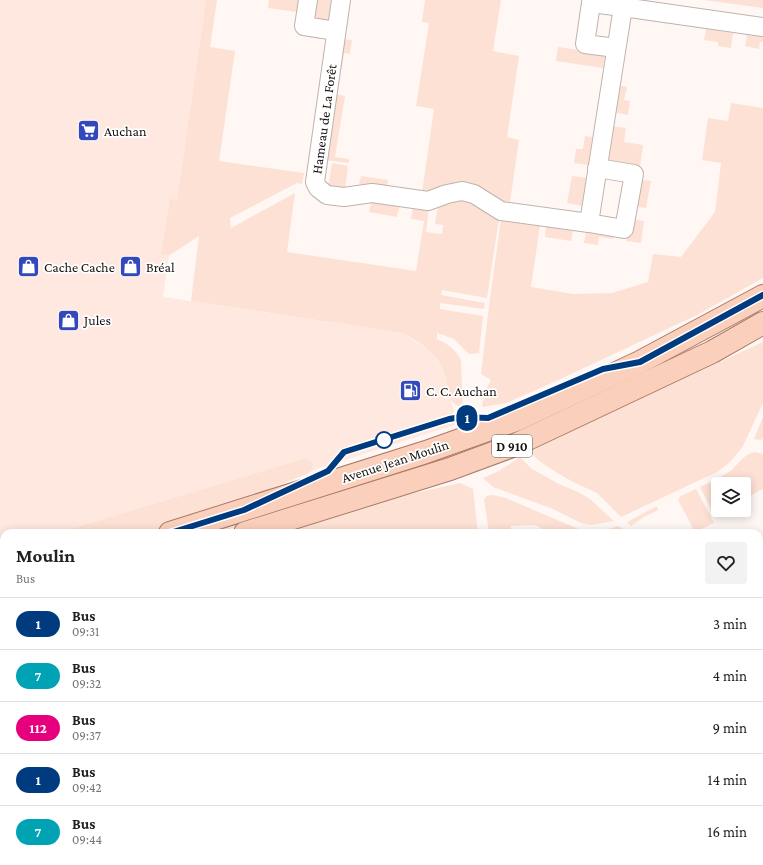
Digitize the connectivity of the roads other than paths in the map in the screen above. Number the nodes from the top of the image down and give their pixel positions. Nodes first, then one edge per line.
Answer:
1 (308, 0) edge
2 (341, 0) edge
3 (622, 7) junction
4 (763, 26) edge
5 (336, 31) junction
6 (616, 48) junction
7 (597, 168) junction
8 (589, 223) junction
9 (760, 297) edge
10 (763, 323) edge
11 (183, 529) edge
12 (258, 529) edge

1 - 5 street
2 - 5 street, Hameau de La Forêt
3 - 4 street
3 - 6 street
3 - 6 street
5 - 8 street, Hameau de La Forêt
6 - 7 street
7 - 8 street
7 - 8 street, Hameau de La Forêt
9 - 11 main road, Avenue Jean Moulin / D 910
10 - 12 main road, Avenue Jean Moulin / D 910

